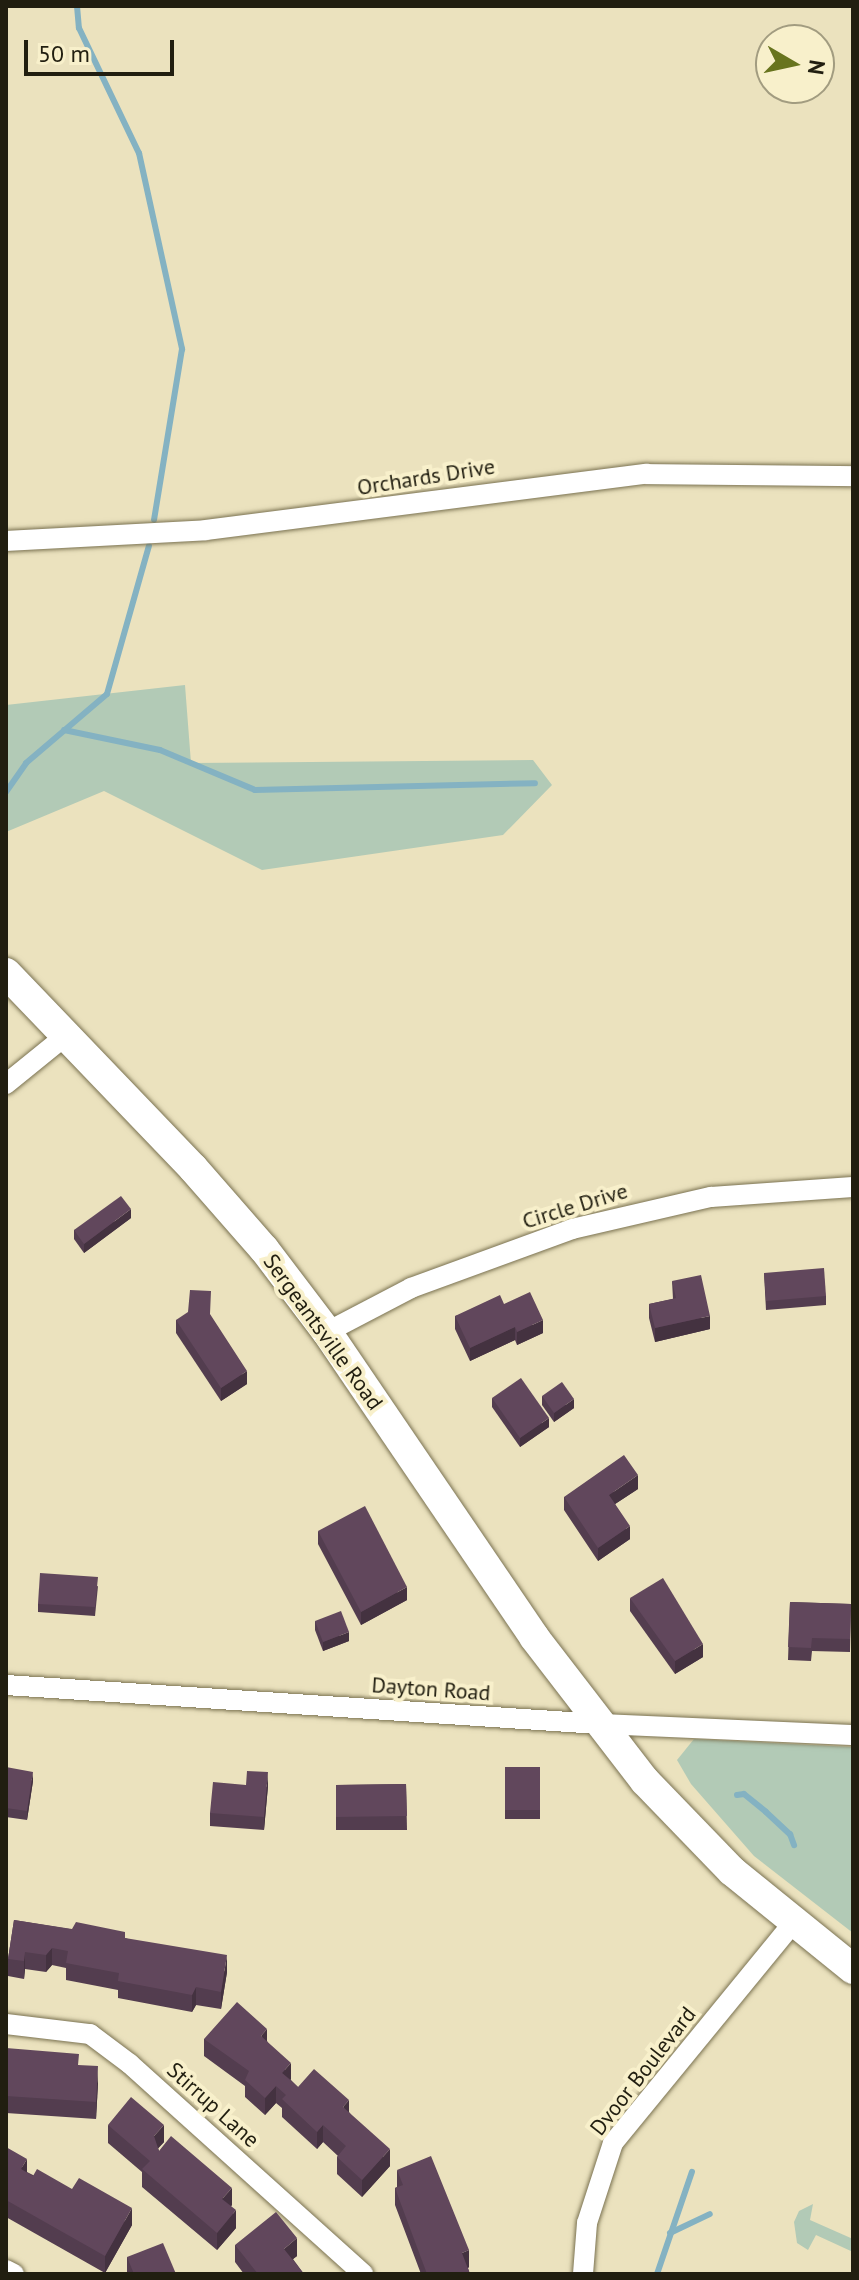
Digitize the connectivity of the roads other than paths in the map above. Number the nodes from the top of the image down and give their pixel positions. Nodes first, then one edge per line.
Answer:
1 (853, 476) edge
2 (6, 541) edge
3 (6, 973) edge
4 (64, 1037) junction
5 (6, 1084) edge
6 (853, 1187) edge
7 (327, 1332) junction
8 (6, 1685) edge
9 (600, 1724) junction
10 (853, 1735) edge
11 (794, 1922) junction
12 (853, 1969) edge
13 (6, 2024) edge
14 (6, 2270) edge
15 (14, 2274) edge
16 (363, 2274) edge
17 (583, 2274) edge

1 - 2 street, Orchards Drive
3 - 4 main road, Sergeantsville Road
4 - 5 street
4 - 7 main road, Sergeantsville Road
6 - 7 street, Circle Drive
7 - 9 main road, Sergeantsville Road
8 - 9 street, Dayton Road
9 - 10 street, Dayton Road
9 - 11 main road, Sergeantsville Road
11 - 12 main road, Sergeantsville Road
11 - 17 street, Dvoor Boulevard
13 - 16 street, Stirrup Lane
14 - 15 street

